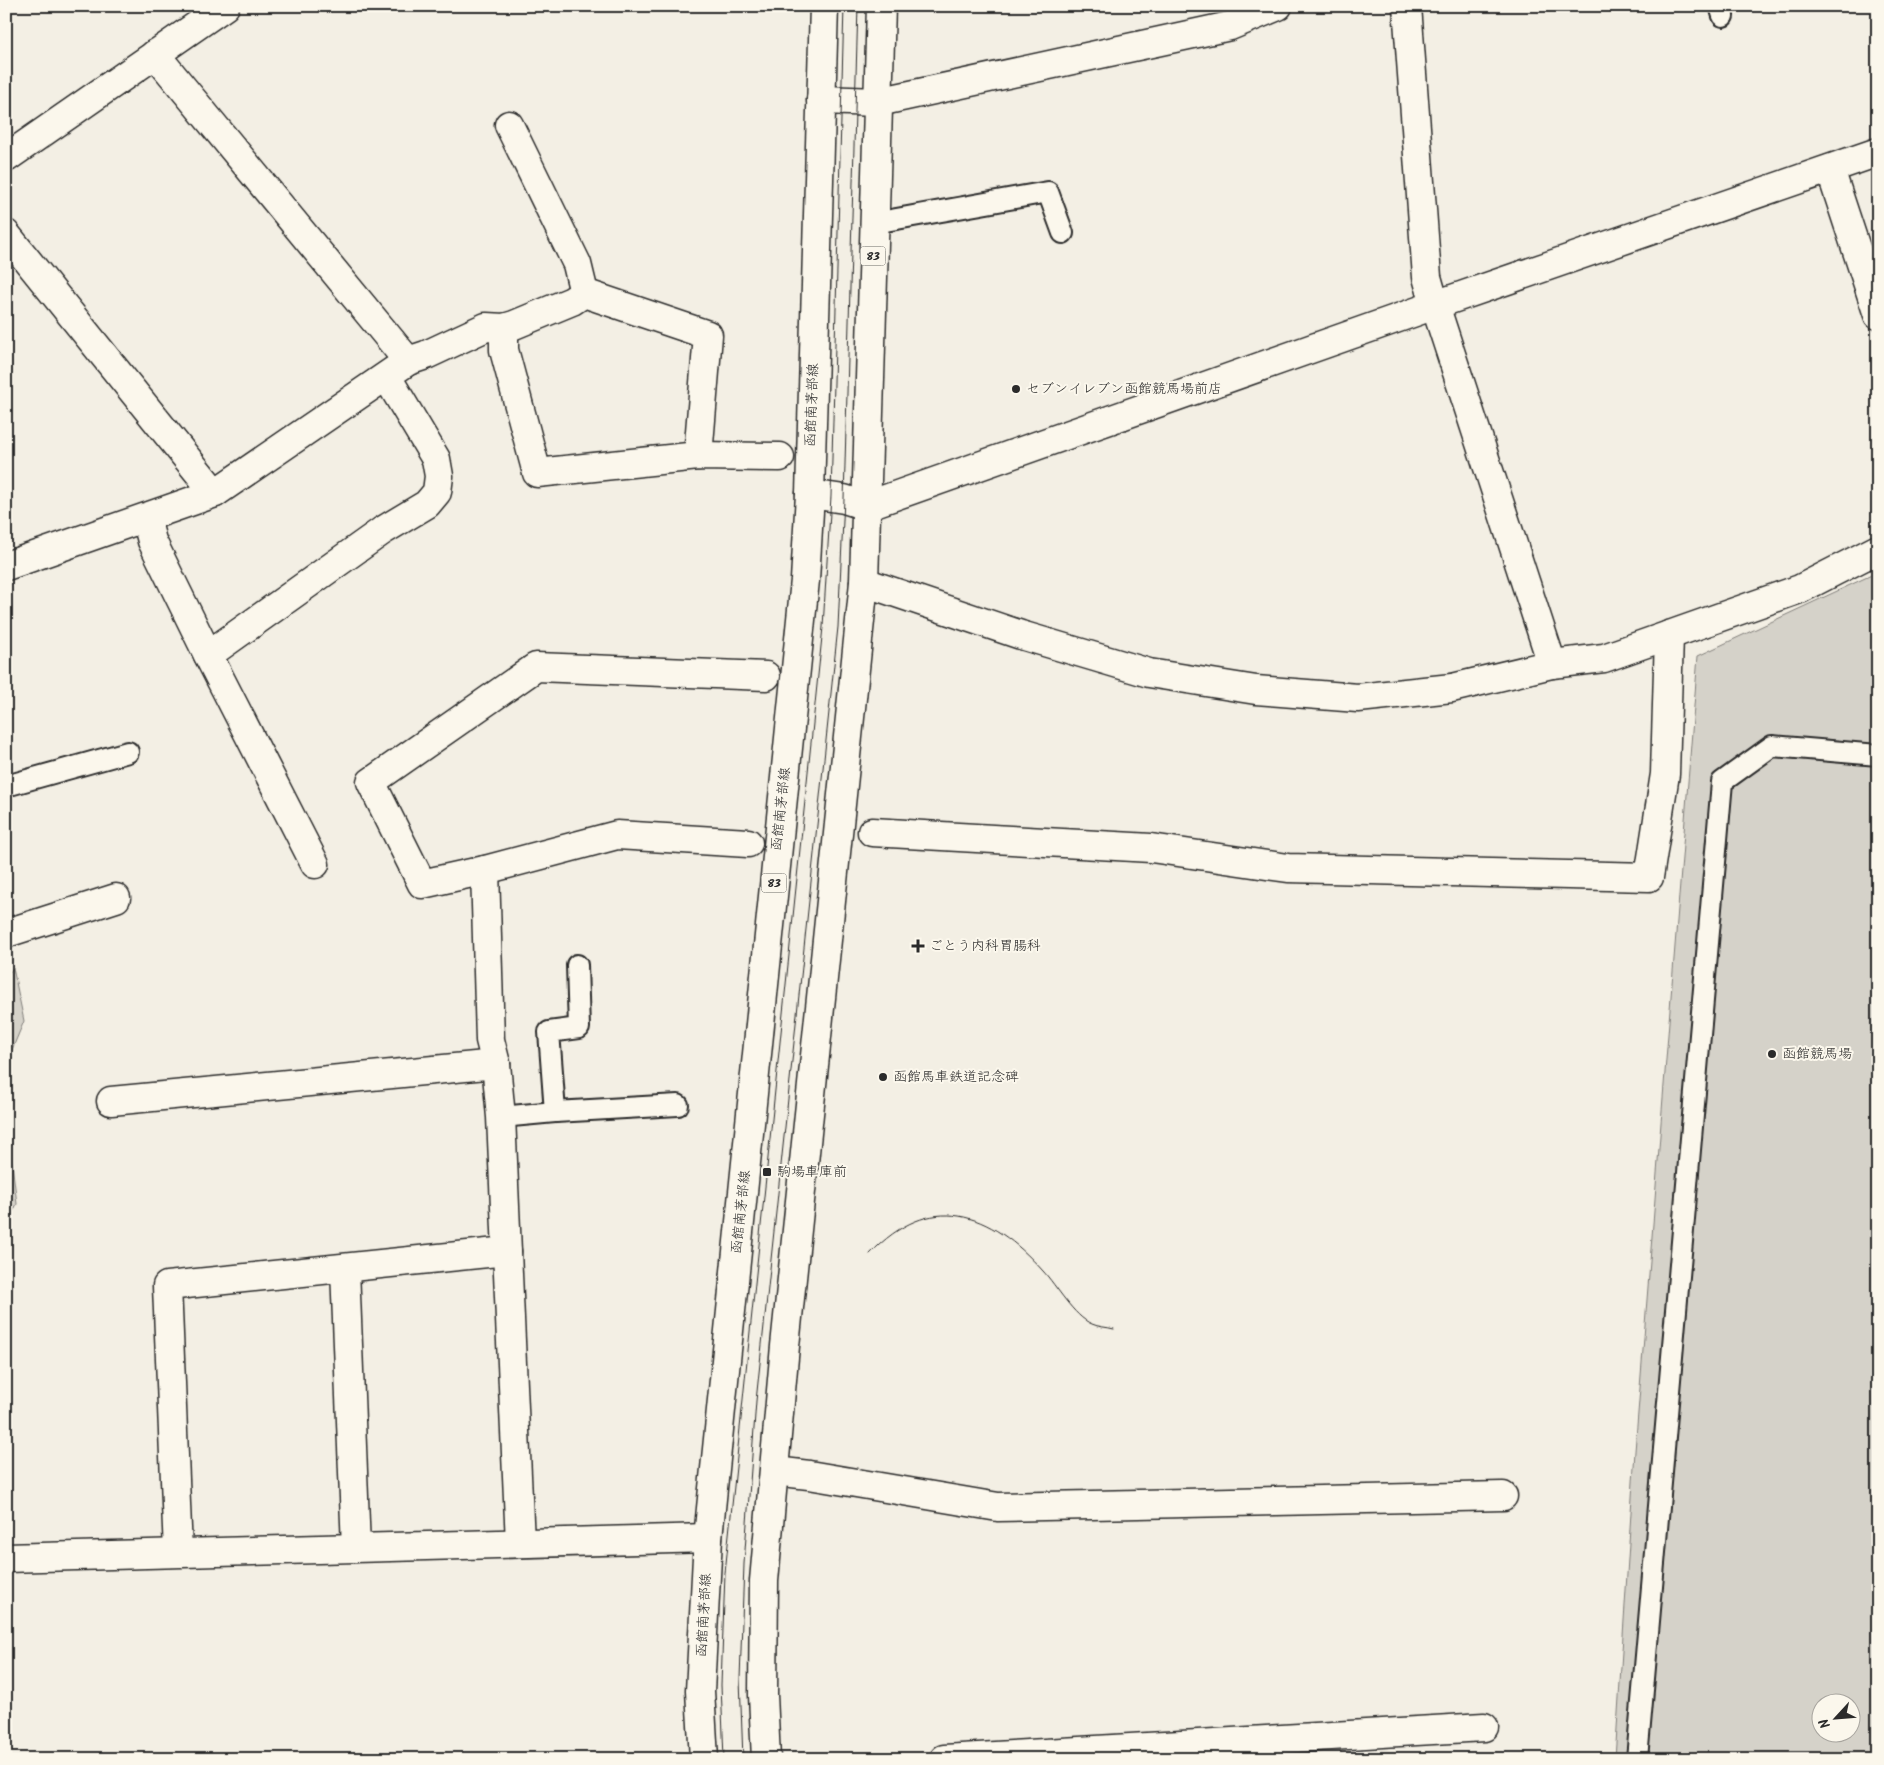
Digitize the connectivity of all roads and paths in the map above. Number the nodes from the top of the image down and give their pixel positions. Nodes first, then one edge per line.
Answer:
1 (225, 6) edge
2 (824, 6) edge
3 (881, 6) edge
4 (1278, 6) edge
5 (1407, 6) edge
6 (155, 54) junction
7 (821, 100) junction
8 (878, 102) junction
9 (509, 125) dead end
10 (1878, 152) edge
11 (6, 158) edge
12 (1830, 169) junction
13 (874, 223) junction
14 (1063, 233) dead end
15 (6, 234) edge
16 (584, 293) junction
17 (1435, 305) junction
18 (1878, 315) edge
19 (504, 328) junction
20 (408, 361) junction
21 (387, 377) junction
22 (698, 456) junction
23 (780, 457) dead end
24 (215, 493) junction
25 (810, 494) junction
26 (866, 506) junction
27 (146, 518) junction
28 (1878, 549) edge
29 (6, 566) edge
30 (864, 582) junction
31 (1669, 635) junction
32 (208, 655) junction
33 (1552, 664) junction
34 (766, 676) dead end
35 (128, 752) dead end
36 (1878, 755) edge
37 (6, 786) edge
38 (872, 832) dead end
39 (748, 844) dead end
40 (315, 864) dead end
41 (485, 870) junction
42 (116, 898) dead end
43 (8, 929) edge
44 (577, 965) dead end
45 (496, 1064) junction
46 (111, 1101) dead end
47 (678, 1104) dead end
48 (555, 1112) junction
49 (501, 1117) junction
50 (506, 1251) junction
51 (345, 1268) junction
52 (775, 1471) junction
53 (1503, 1496) dead end
54 (708, 1538) junction
55 (520, 1543) junction
56 (356, 1548) junction
57 (178, 1552) junction
58 (6, 1558) edge
59 (1484, 1727) dead end
60 (704, 1759) edge
61 (766, 1759) edge
62 (944, 1759) edge
63 (1637, 1759) edge

1 - 6 street
2 - 7 street, 函館南茅部線 / 83
3 - 8 street, 83
4 - 8 street
5 - 17 street
6 - 11 street
6 - 20 street
7 - 8 street
7 - 25 street, 函館南茅部線 / 83
8 - 13 street, 83
9 - 16 street
10 - 12 street
12 - 17 street
12 - 18 street
13 - 14 lane
13 - 26 street, 83
15 - 24 street
16 - 19 street
16 - 22 street
17 - 26 street
17 - 33 street
19 - 20 street
19 - 22 street
20 - 21 street
21 - 24 street
21 - 32 street
22 - 23 street
24 - 27 street
25 - 26 street
25 - 54 street, 函館南茅部線 / 83
26 - 30 street, 83
27 - 29 street
27 - 32 street
28 - 31 street
30 - 33 street
30 - 52 street, 83
31 - 33 street
31 - 38 street
32 - 40 street
34 - 41 street
35 - 37 lane
36 - 63 lane
39 - 41 street
41 - 45 street
42 - 43 street
44 - 48 lane
45 - 46 street
45 - 49 street
47 - 48 lane
48 - 49 lane
49 - 50 street
50 - 51 street
50 - 55 street
51 - 56 street
51 - 57 street
52 - 53 street
52 - 61 street, 83
54 - 55 street
54 - 60 street, 函館南茅部線 / 83
55 - 56 street
56 - 57 street
57 - 58 street
59 - 62 street

